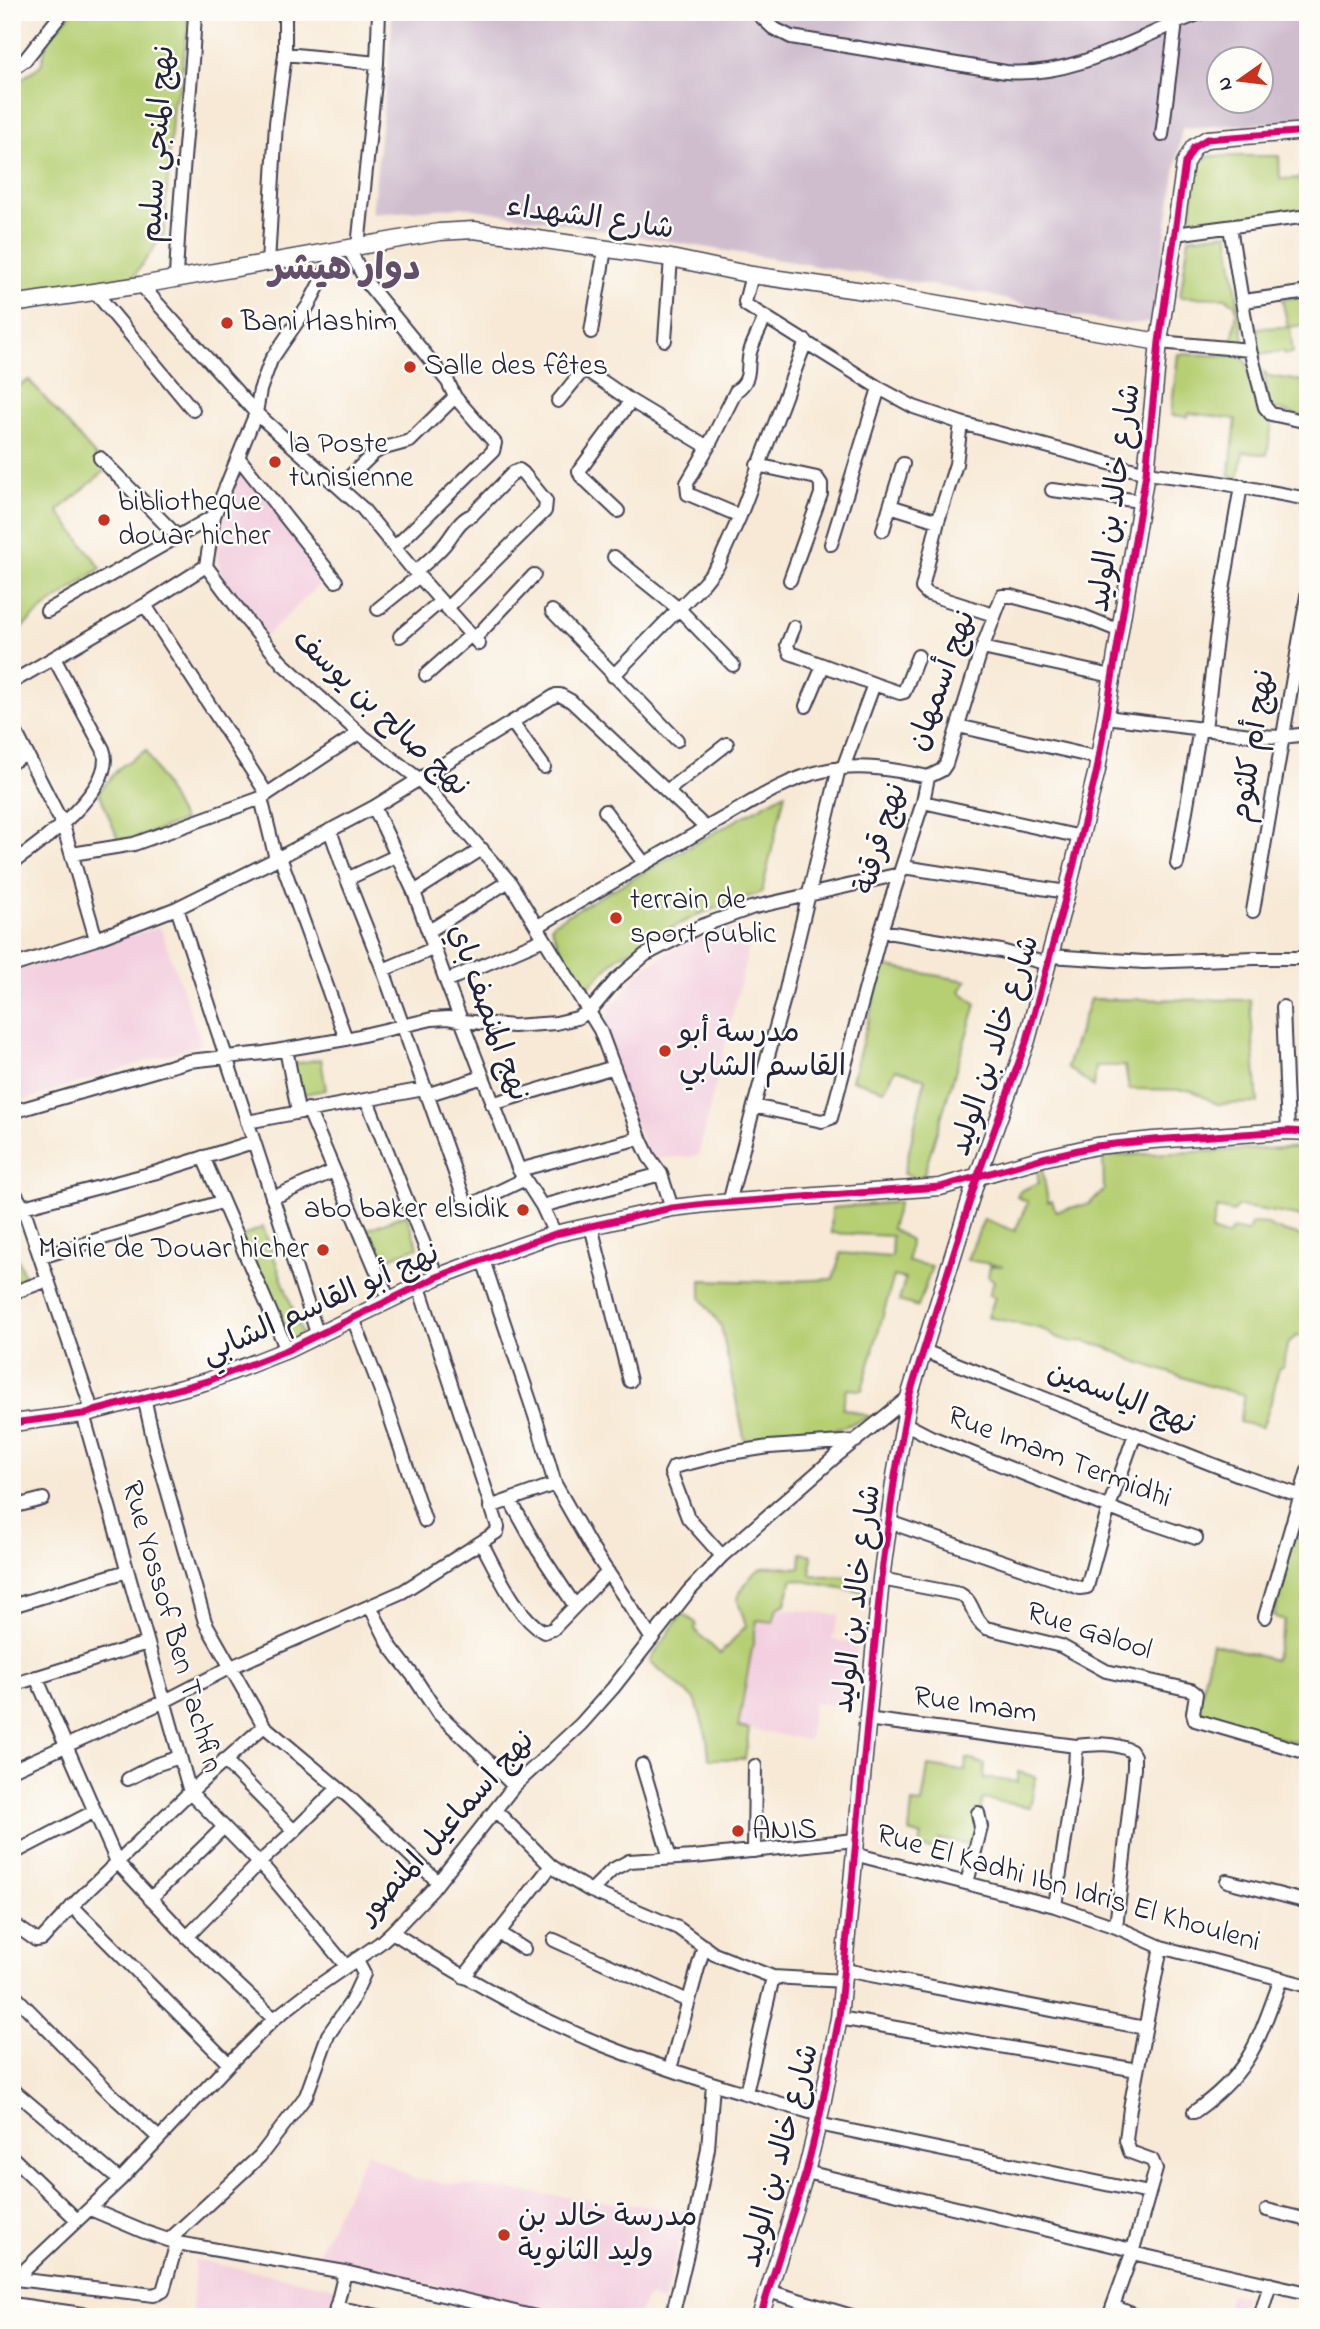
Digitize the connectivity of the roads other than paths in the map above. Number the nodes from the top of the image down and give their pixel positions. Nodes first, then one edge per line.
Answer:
1 (63, 12) edge
2 (195, 12) edge
3 (285, 12) edge
4 (379, 12) edge
5 (756, 12) edge
6 (1203, 12) edge
7 (1176, 22) junction
8 (285, 54) junction
9 (377, 63) junction
10 (12, 69) edge
11 (1308, 131) edge
12 (1162, 135) dead end
13 (1308, 216) edge
14 (1230, 227) junction
15 (1175, 234) junction
16 (605, 248) junction
17 (348, 249) junction
18 (671, 258) junction
19 (268, 263) junction
20 (752, 275) junction
21 (176, 279) junction
22 (141, 285) junction
23 (95, 292) junction
24 (1308, 292) edge
25 (1244, 301) junction
26 (12, 304) edge
27 (765, 317) junction
28 (591, 332) dead end
29 (665, 340) dead end
30 (806, 341) junction
31 (1159, 342) junction
32 (1250, 350) junction
33 (879, 388) junction
34 (455, 397) junction
35 (558, 401) dead end
36 (631, 401) junction
37 (193, 410) dead end
38 (256, 413) junction
39 (1308, 422) edge
40 (961, 423) junction
41 (708, 447) junction
42 (238, 457) junction
43 (100, 458) dead end
44 (903, 464) dead end
45 (757, 465) junction
46 (1146, 473) junction
47 (340, 486) junction
48 (1241, 486) junction
49 (1052, 490) dead end
50 (1308, 499) edge
51 (1141, 500) junction
52 (890, 506) junction
53 (618, 512) dead end
54 (214, 516) junction
55 (740, 516) junction
56 (938, 521) junction
57 (883, 530) dead end
58 (178, 537) junction
59 (831, 544) dead end
60 (395, 547) junction
61 (614, 557) dead end
62 (206, 566) junction
63 (417, 574) junction
64 (534, 575) dead end
65 (790, 580) dead end
66 (336, 581) dead end
67 (1308, 590) edge
68 (145, 605) junction
69 (444, 605) junction
70 (378, 609) dead end
71 (680, 610) junction
72 (47, 611) dead end
73 (552, 611) dead end
74 (994, 615) junction
75 (794, 627) dead end
76 (1121, 631) junction
77 (400, 636) dead end
78 (475, 639) junction
79 (982, 648) junction
80 (918, 656) dead end
81 (54, 658) junction
82 (733, 665) dead end
83 (823, 666) junction
84 (426, 675) dead end
85 (613, 676) junction
86 (1112, 676) junction
87 (12, 681) edge
88 (874, 684) junction
89 (806, 706) dead end
90 (1106, 717) junction
91 (512, 722) junction
92 (12, 725) edge
93 (958, 726) junction
94 (1202, 729) junction
95 (359, 733) junction
96 (1308, 734) edge
97 (1282, 737) junction
98 (677, 740) dead end
99 (727, 744) dead end
100 (27, 754) junction
101 (1099, 758) junction
102 (12, 762) edge
103 (544, 767) dead end
104 (841, 768) junction
105 (928, 777) junction
106 (420, 780) junction
107 (667, 791) junction
108 (264, 796) junction
109 (923, 802) junction
110 (374, 807) junction
111 (605, 811) dead end
112 (63, 825) junction
113 (706, 828) junction
114 (330, 830) junction
115 (1081, 837) junction
116 (482, 849) junction
117 (72, 854) junction
118 (396, 856) junction
119 (278, 858) junction
120 (12, 863) edge
121 (644, 863) junction
122 (1177, 864) dead end
123 (902, 870) junction
124 (347, 878) junction
125 (509, 881) junction
126 (414, 892) junction
127 (1067, 892) junction
128 (809, 895) junction
129 (177, 908) junction
130 (1253, 911) dead end
131 (538, 926) junction
132 (429, 931) junction
133 (881, 931) junction
134 (96, 939) junction
135 (544, 939) junction
136 (435, 948) junction
137 (1308, 958) edge
138 (1049, 960) junction
139 (12, 966) edge
140 (383, 970) junction
141 (446, 981) junction
142 (1283, 1007) dead end
143 (590, 1012) junction
144 (463, 1021) junction
145 (402, 1026) junction
146 (346, 1039) junction
147 (286, 1049) junction
148 (226, 1058) junction
149 (614, 1067) junction
150 (483, 1077) junction
151 (425, 1092) junction
152 (366, 1100) junction
153 (492, 1104) junction
154 (754, 1106) junction
155 (303, 1110) junction
156 (12, 1112) edge
157 (247, 1122) junction
158 (1288, 1131) junction
159 (1308, 1132) edge
160 (639, 1138) junction
161 (253, 1142) junction
162 (203, 1157) junction
163 (334, 1171) junction
164 (661, 1174) junction
165 (522, 1175) junction
166 (977, 1178) junction
167 (12, 1188) edge
168 (272, 1198) junction
169 (221, 1202) junction
170 (729, 1203) junction
171 (542, 1206) junction
172 (23, 1207) junction
173 (672, 1208) junction
174 (591, 1226) junction
175 (555, 1234) junction
176 (41, 1257) junction
177 (483, 1260) junction
178 (437, 1278) junction
179 (48, 1280) junction
180 (419, 1287) junction
181 (12, 1293) edge
182 (389, 1300) junction
183 (353, 1318) junction
184 (318, 1336) junction
185 (287, 1350) junction
186 (924, 1351) junction
187 (629, 1381) dead end
188 (144, 1397) junction
189 (909, 1398) junction
190 (88, 1412) junction
191 (12, 1423) edge
192 (904, 1423) junction
193 (1135, 1434) junction
194 (856, 1441) junction
195 (1308, 1471) edge
196 (555, 1484) junction
197 (1304, 1497) edge
198 (43, 1499) dead end
199 (510, 1500) junction
200 (12, 1507) edge
201 (490, 1507) junction
202 (1109, 1507) junction
203 (425, 1521) dead end
204 (888, 1522) junction
205 (1196, 1538) dead end
206 (481, 1542) junction
207 (722, 1556) junction
208 (127, 1571) junction
209 (608, 1572) junction
210 (881, 1579) junction
211 (13, 1603) edge
212 (370, 1606) junction
213 (575, 1606) junction
214 (1265, 1617) dead end
215 (652, 1639) junction
216 (147, 1643) junction
217 (229, 1668) junction
218 (36, 1677) junction
219 (12, 1685) edge
220 (163, 1702) junction
221 (866, 1719) junction
222 (264, 1726) junction
223 (65, 1745) junction
224 (1076, 1746) junction
225 (1308, 1753) edge
226 (180, 1757) junction
227 (224, 1759) junction
228 (642, 1765) dead end
229 (755, 1766) dead end
230 (12, 1770) edge
231 (128, 1779) dead end
232 (514, 1786) junction
233 (338, 1788) junction
234 (190, 1792) junction
235 (94, 1811) junction
236 (496, 1811) junction
237 (978, 1813) dead end
238 (224, 1826) junction
239 (294, 1831) junction
240 (854, 1847) junction
241 (754, 1851) junction
242 (12, 1854) edge
243 (670, 1858) junction
244 (117, 1862) junction
245 (259, 1863) junction
246 (551, 1866) junction
247 (1227, 1881) dead end
248 (438, 1882) junction
249 (967, 1883) junction
250 (591, 1891) junction
251 (150, 1899) junction
252 (1308, 1902) edge
253 (72, 1906) junction
254 (1055, 1906) junction
255 (12, 1923) edge
256 (1116, 1927) junction
257 (392, 1932) junction
258 (499, 1933) junction
259 (187, 1937) junction
260 (554, 1940) dead end
261 (704, 1946) junction
262 (1161, 1947) junction
263 (524, 1949) dead end
264 (351, 1963) junction
265 (844, 1975) junction
266 (464, 1977) junction
267 (773, 1977) junction
268 (1281, 1979) junction
269 (1308, 1986) edge
270 (12, 1993) edge
271 (688, 2000) junction
272 (839, 2018) junction
273 (274, 2020) junction
274 (1145, 2028) junction
275 (229, 2063) junction
276 (670, 2069) junction
277 (1138, 2070) junction
278 (713, 2084) junction
279 (12, 2089) edge
280 (746, 2093) junction
281 (1194, 2112) dead end
282 (819, 2119) junction
283 (159, 2138) junction
284 (12, 2157) edge
285 (806, 2172) junction
286 (120, 2180) junction
287 (1149, 2193) junction
288 (90, 2209) junction
289 (1267, 2210) dead end
290 (77, 2220) junction
291 (1308, 2220) edge
292 (173, 2241) junction
293 (1132, 2251) junction
294 (345, 2272) junction
295 (14, 2281) edge
296 (1270, 2284) junction
297 (768, 2291) junction
298 (1308, 2293) edge
299 (12, 2304) edge
300 (1111, 2311) edge
301 (335, 2312) edge
302 (103, 2317) edge
303 (383, 2317) edge
304 (536, 2317) edge
305 (672, 2317) edge
306 (760, 2317) edge
307 (855, 2317) edge
308 (1139, 2317) edge
309 (1260, 2317) edge

1 - 10 street
2 - 21 street, نهج المنجي سليم
3 - 8 street
4 - 9 street
5 - 7 street
6 - 7 street
7 - 12 street
8 - 9 street
8 - 19 street
9 - 17 street
11 - 15 street, شارع خالد بن الوليد
13 - 14 street
14 - 15 street
14 - 25 street
15 - 31 street, شارع خالد بن الوليد
16 - 17 street, شارع الشهداء
16 - 18 street, شارع الشهداء
16 - 28 street
17 - 19 street, شارع الشهداء
17 - 34 street
17 - 38 street
18 - 20 street, شارع الشهداء
18 - 29 street
19 - 21 street, شارع الشهداء
20 - 27 street
20 - 31 street, شارع الشهداء
21 - 22 street, شارع الشهداء
22 - 23 street, شارع الشهداء
22 - 38 street
23 - 26 street, شارع الشهداء
23 - 37 street
24 - 25 street
25 - 32 street
27 - 30 street
27 - 41 street
30 - 33 street
30 - 45 street
31 - 32 street
31 - 46 street, شارع خالد بن الوليد
32 - 39 street
33 - 40 street
33 - 59 street
34 - 47 street
34 - 60 street
35 - 36 street
36 - 41 street
36 - 53 street
38 - 42 street
38 - 47 street
40 - 46 street
40 - 56 street
41 - 55 street
42 - 54 street
42 - 66 street
43 - 58 street
44 - 52 street
45 - 55 street
45 - 65 street
46 - 48 street
46 - 51 street, شارع خالد بن الوليد
47 - 60 street
48 - 50 street
48 - 94 street
49 - 51 street
51 - 76 street, شارع خالد بن الوليد
52 - 56 street
52 - 57 street
54 - 58 street
54 - 62 street
55 - 71 street
56 - 74 street
58 - 72 street
60 - 63 street
61 - 71 street
62 - 68 street
62 - 95 street, نهج صالح بن يوسف
63 - 69 street
63 - 69 street
63 - 70 street
64 - 78 street
67 - 97 street, نهج أم كلثوم
68 - 81 street
68 - 108 street
69 - 77 street
69 - 78 street
71 - 82 street
71 - 85 street
73 - 85 street
74 - 76 street, نهج أسمهان
74 - 79 street, نهج أسمهان
75 - 83 street
76 - 86 street, شارع خالد بن الوليد
78 - 84 street
79 - 86 street
79 - 93 street, نهج أسمهان
80 - 88 street
81 - 87 street
81 - 112 street
83 - 88 street
83 - 89 street
85 - 98 street
86 - 90 street, شارع خالد بن الوليد
88 - 104 street
90 - 94 street
90 - 101 street, شارع خالد بن الوليد
91 - 103 street
91 - 106 street
91 - 107 street
92 - 100 street
93 - 101 street
93 - 105 street, نهج أسمهان
94 - 97 street
94 - 122 street
95 - 106 street, نهج صالح بن يوسف
95 - 108 street
96 - 97 street
97 - 130 street, نهج أم كلثوم
99 - 107 street
100 - 102 street
100 - 112 street
101 - 115 street, شارع خالد بن الوليد
104 - 105 street, نهج قرقنة
104 - 113 street, نهج قرقنة
104 - 128 street
105 - 109 street, نهج قرقنة
106 - 110 street
106 - 116 street, نهج صالح بن يوسف
107 - 113 street
108 - 117 street
108 - 119 street
109 - 115 street
109 - 123 street, نهج قرقنة
110 - 114 street
110 - 118 street, نهج المنصف باي
111 - 121 street
112 - 117 street
112 - 120 street
113 - 121 street, نهج قرقنة
114 - 119 street
114 - 124 street
115 - 127 street, شارع خالد بن الوليد
116 - 125 street, نهج صالح بن يوسف
116 - 126 street
117 - 134 street
118 - 124 street
118 - 126 street, نهج المنصف باي
119 - 129 street
119 - 146 street
121 - 131 street, نهج قرقنة
123 - 127 street
123 - 128 street
123 - 133 street, نهج قرقنة
124 - 140 street
125 - 131 street, نهج صالح بن يوسف
125 - 132 street
126 - 132 street, نهج المنصف باي
127 - 138 street, شارع خالد بن الوليد
128 - 143 street
128 - 154 street
129 - 134 street
129 - 148 street
131 - 135 street, نهج صالح بن يوسف
132 - 136 street, نهج المنصف باي
133 - 138 street
133 - 154 street, نهج قرقنة
134 - 139 street
135 - 141 street
135 - 143 street, نهج صالح بن يوسف
136 - 140 street
136 - 141 street, نهج المنصف باي
137 - 138 street
138 - 166 street, شارع خالد بن الوليد
140 - 145 street
141 - 144 street, نهج المنصف باي
142 - 158 street
143 - 144 street
143 - 149 street, نهج صالح بن يوسف
144 - 145 street
144 - 150 street, نهج المنصف باي
145 - 146 street
145 - 151 street
146 - 147 street
147 - 148 street
147 - 155 street
148 - 156 street
148 - 157 street
149 - 153 street
149 - 160 street, نهج صالح بن يوسف
150 - 151 street
150 - 153 street, نهج المنصف باي
151 - 152 street
151 - 165 street
152 - 155 street
152 - 178 street
153 - 165 street, نهج المنصف باي
154 - 170 street
155 - 157 street
155 - 163 street
157 - 161 street
158 - 159 street, نهج أبو القاسم الشابي
158 - 166 street, نهج أبو القاسم الشابي
160 - 164 street, نهج صالح بن يوسف
160 - 165 street
161 - 162 street
161 - 168 street
162 - 169 street
162 - 172 street
163 - 168 street
163 - 182 street
164 - 171 street
164 - 173 street, نهج صالح بن يوسف
165 - 171 street, نهج المنصف باي
166 - 170 street, نهج أبو القاسم الشابي
166 - 186 street, شارع خالد بن الوليد
167 - 172 street, Rue Yossof Ben Tachfin
168 - 184 street
169 - 176 street
169 - 185 street
170 - 173 street, نهج أبو القاسم الشابي
171 - 175 street, نهج المنصف باي
172 - 176 street, Rue Yossof Ben Tachfin
173 - 174 street, نهج أبو القاسم الشابي
174 - 175 street, نهج أبو القاسم الشابي
174 - 187 street
175 - 177 street, نهج أبو القاسم الشابي
176 - 179 street, Rue Yossof Ben Tachfin
177 - 178 street, نهج أبو القاسم الشابي
177 - 196 street
178 - 180 street, نهج أبو القاسم الشابي
179 - 181 street
179 - 190 street, Rue Yossof Ben Tachfin
180 - 182 street, نهج أبو القاسم الشابي
180 - 201 street
182 - 183 street, نهج أبو القاسم الشابي
183 - 184 street, نهج أبو القاسم الشابي
183 - 203 street
184 - 185 street, نهج أبو القاسم الشابي
185 - 188 street, نهج أبو القاسم الشابي
186 - 189 street, شارع خالد بن الوليد
186 - 193 street, نهج الياسمين
188 - 190 street, نهج أبو القاسم الشابي
188 - 217 street
189 - 192 street, شارع خالد بن الوليد
189 - 194 street, نهج اسماعيل المنصور
190 - 191 street, نهج أبو القاسم الشابي
190 - 208 street, Rue Yossof Ben Tachfin
192 - 202 street, Rue Imam Termidhi
192 - 204 street, شارع خالد بن الوليد
193 - 197 street, نهج الياسمين
193 - 202 street
194 - 207 street, نهج اسماعيل المنصور
194 - 207 street
195 - 197 street
196 - 199 street
196 - 209 street
197 - 214 street
198 - 200 street
199 - 201 street
199 - 213 street
201 - 206 street
202 - 204 street
202 - 205 street, Rue Imam Termidhi
204 - 210 street, شارع خالد بن الوليد
206 - 212 street
206 - 213 street
207 - 215 street, نهج اسماعيل المنصور
208 - 211 street
208 - 216 street, Rue Yossof Ben Tachfin
209 - 213 street
209 - 215 street
210 - 221 street, شارع خالد بن الوليد
210 - 225 street, Rue Galool
212 - 217 street
212 - 232 street
215 - 232 street, نهج اسماعيل المنصور
216 - 218 street
216 - 220 street, Rue Yossof Ben Tachfin
217 - 220 street
217 - 222 street
218 - 219 street
218 - 223 street
220 - 223 street
220 - 226 street, Rue Yossof Ben Tachfin
221 - 224 street, Rue Imam
221 - 240 street, شارع خالد بن الوليد
222 - 227 street
222 - 233 street
223 - 230 street
223 - 235 street
224 - 254 street, Rue Imam
224 - 256 street, Rue Imam
226 - 231 street
226 - 234 street, Rue Yossof Ben Tachfin
227 - 234 street
227 - 239 street
228 - 243 street
229 - 241 street
232 - 236 street, نهج اسماعيل المنصور
233 - 239 street
233 - 248 street
234 - 238 street, Rue Yossof Ben Tachfin
234 - 244 street
235 - 242 street
235 - 244 street
236 - 246 street
236 - 248 street, نهج اسماعيل المنصور
237 - 249 street
238 - 245 street, Rue Yossof Ben Tachfin
238 - 251 street
239 - 245 street
240 - 241 street
240 - 249 street, Rue El Kadhi Ibn Idris El Khouleni
240 - 265 street, شارع خالد بن الوليد
241 - 243 street
243 - 250 street
244 - 251 street
244 - 253 street
245 - 259 street
245 - 264 street, Rue Yossof Ben Tachfin
246 - 250 street
246 - 258 street
247 - 252 street
248 - 257 street, نهج اسماعيل المنصور
249 - 254 street, Rue El Kadhi Ibn Idris El Khouleni
250 - 261 street
251 - 259 street
253 - 255 street
253 - 275 street
254 - 256 street, Rue El Kadhi Ibn Idris El Khouleni
256 - 262 street, Rue El Kadhi Ibn Idris El Khouleni
257 - 264 street, نهج اسماعيل المنصور
257 - 266 street
258 - 263 street
258 - 266 street
259 - 273 street
260 - 271 street
261 - 267 street
261 - 271 street
262 - 268 street, Rue El Kadhi Ibn Idris El Khouleni
262 - 274 street
264 - 273 street, نهج اسماعيل المنصور
264 - 292 street
265 - 267 street
265 - 272 street, شارع خالد بن الوليد
265 - 274 street
266 - 276 street
267 - 280 street
268 - 269 street, Rue El Kadhi Ibn Idris El Khouleni
268 - 281 street
270 - 283 street
271 - 276 street
272 - 277 street
272 - 282 street, شارع خالد بن الوليد
273 - 275 street, نهج اسماعيل المنصور
274 - 277 street
275 - 283 street, نهج اسماعيل المنصور
276 - 278 street
277 - 287 street
278 - 280 street
278 - 305 street
279 - 286 street
280 - 282 street
282 - 285 street, شارع خالد بن الوليد
282 - 287 street
283 - 286 street, نهج اسماعيل المنصور
284 - 290 street
285 - 293 street
285 - 297 street, شارع خالد بن الوليد
286 - 288 street, نهج اسماعيل المنصور
287 - 293 street
288 - 290 street, نهج اسماعيل المنصور
288 - 292 street
289 - 291 street
290 - 295 street, نهج اسماعيل المنصور
292 - 294 street
292 - 295 street
293 - 296 street
293 - 300 street
294 - 301 street
294 - 304 street
296 - 298 street
296 - 309 street
297 - 306 street, شارع خالد بن الوليد
297 - 307 street
299 - 302 street
300 - 308 street
301 - 303 street

